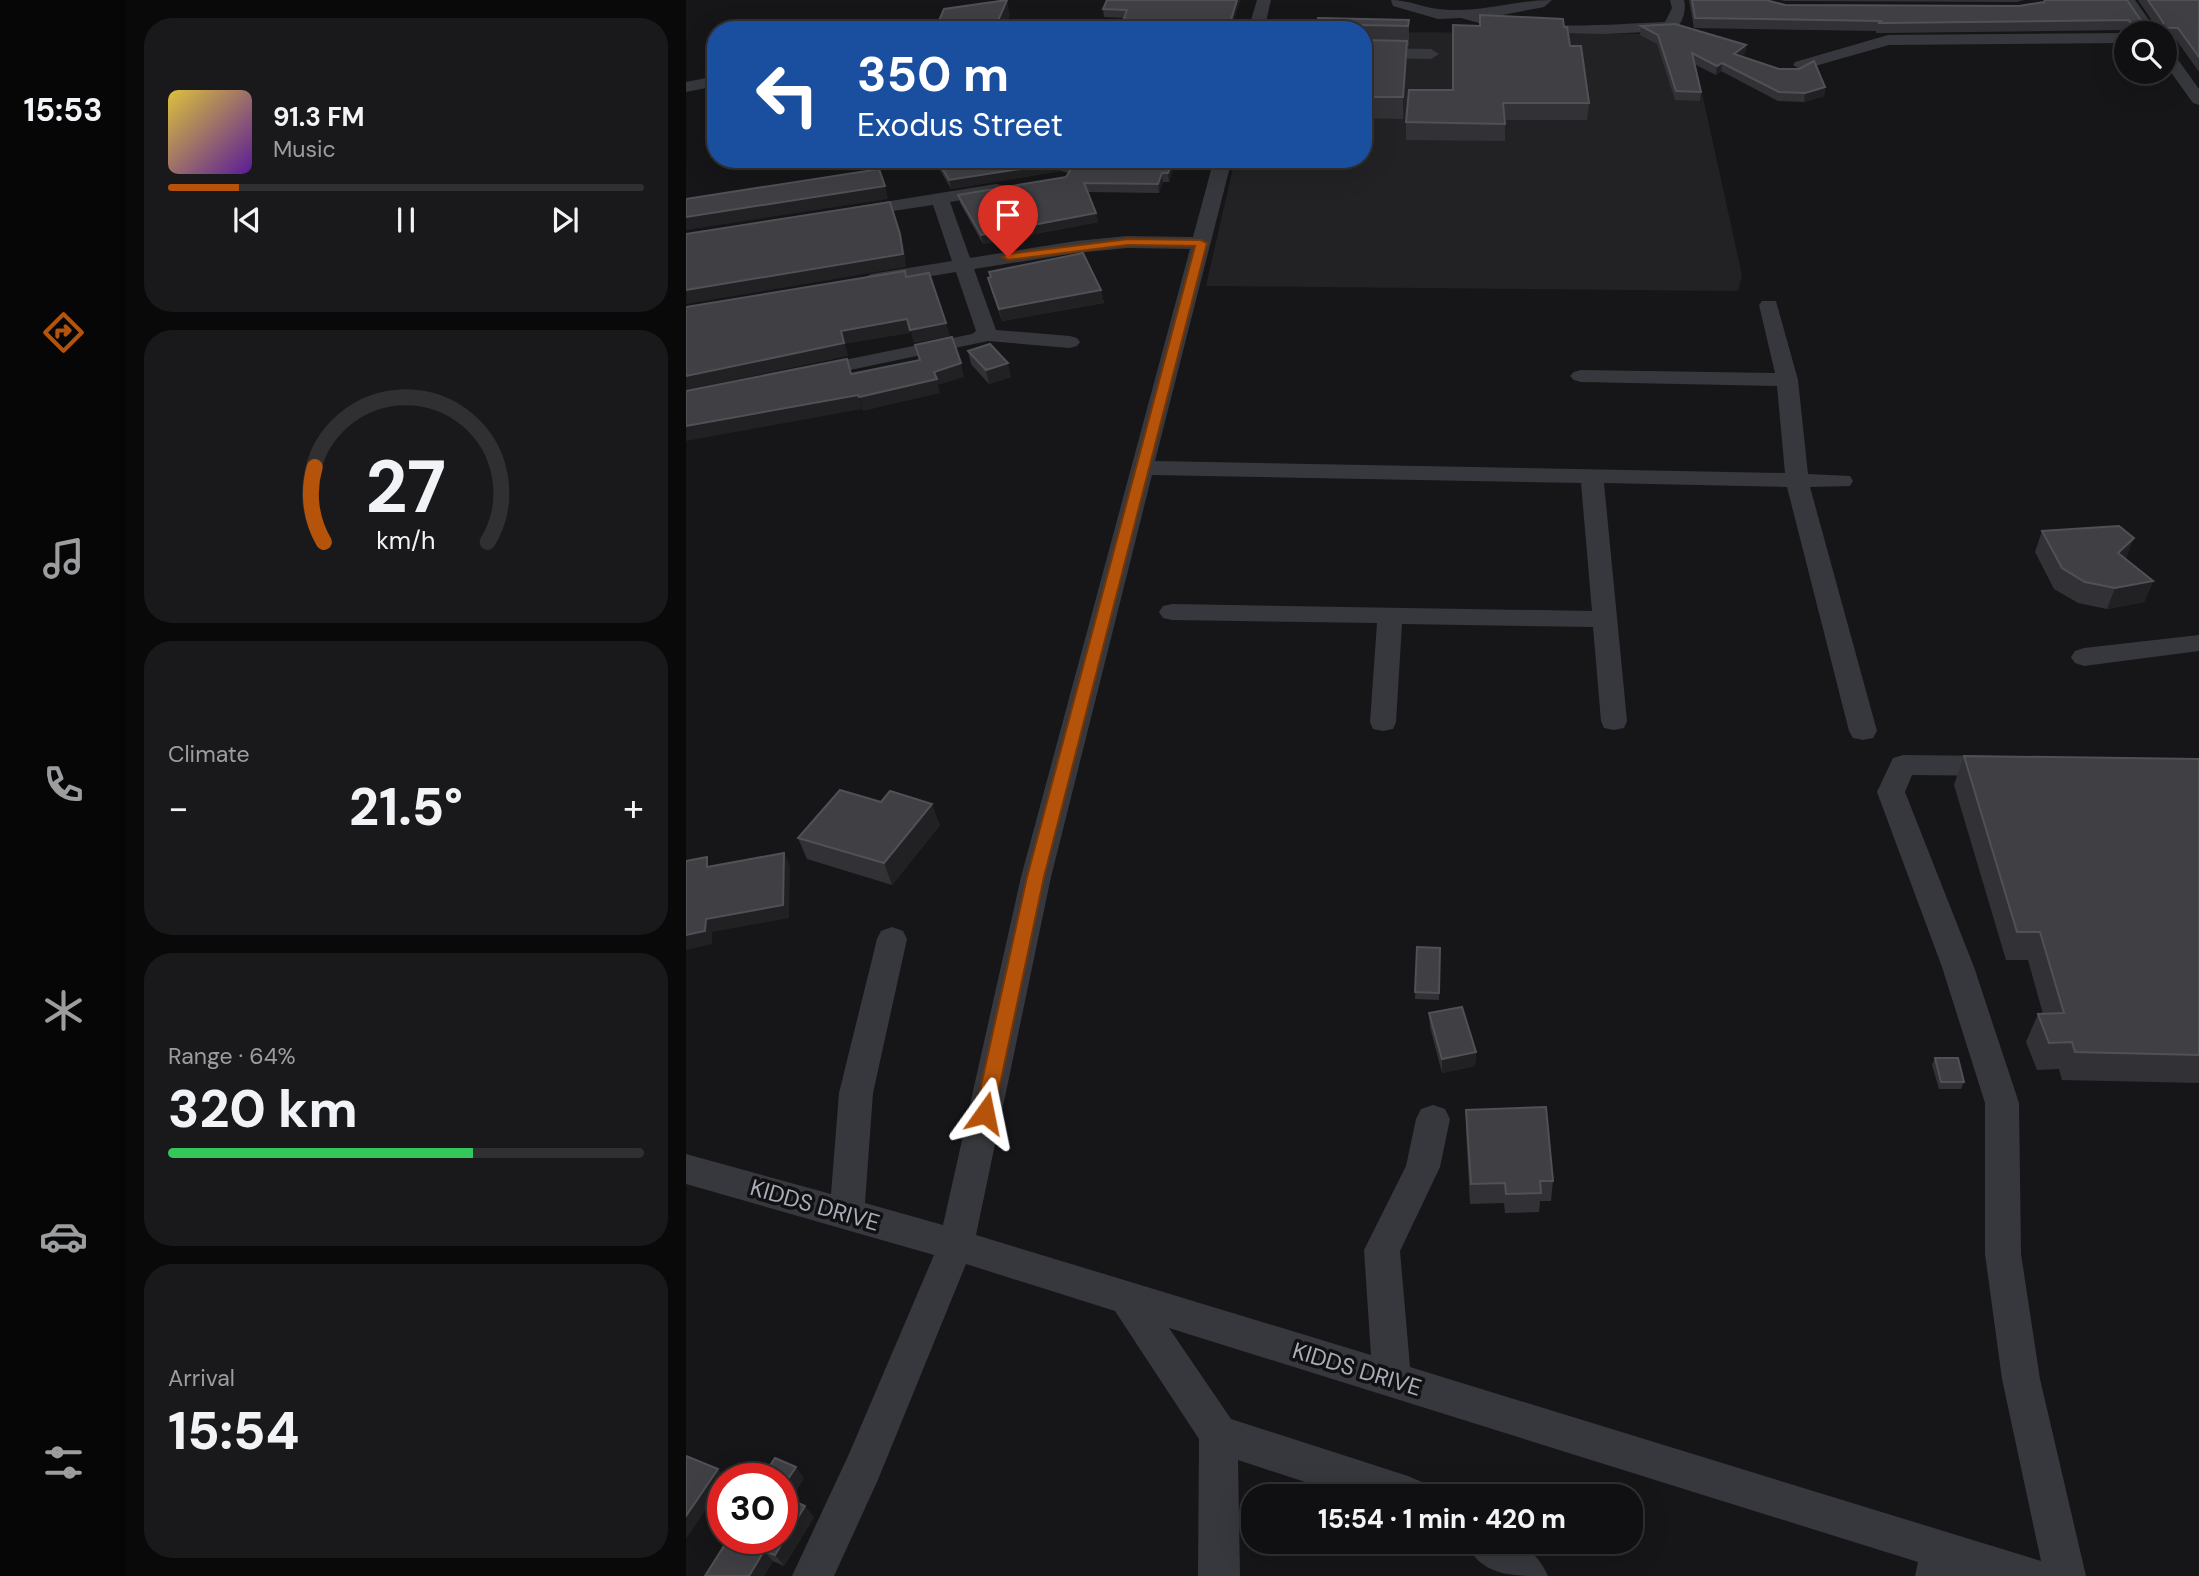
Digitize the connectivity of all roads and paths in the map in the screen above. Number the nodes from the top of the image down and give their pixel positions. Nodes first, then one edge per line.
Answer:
1 (1264, 0) edge
2 (1398, 0) edge
3 (1545, 0) edge
4 (1677, 0) edge
5 (2127, 0) edge
6 (1458, 13) junction
7 (1258, 21) edge
8 (2142, 21) edge
9 (2114, 38) edge
10 (1372, 53) edge
11 (1431, 54) dead end
12 (1801, 65) edge
13 (2177, 70) edge
14 (707, 83) edge
15 (686, 87) edge
16 (2199, 100) edge
17 (1221, 168) edge
18 (1007, 188) edge
19 (940, 199) junction
20 (833, 215) edge
21 (1201, 243) junction
22 (962, 264) junction
23 (849, 284) edge
24 (1769, 305) dead end
25 (984, 335) junction
26 (1070, 342) dead end
27 (792, 376) edge
28 (1581, 376) dead end
29 (1787, 380) junction
30 (1143, 468) junction
31 (1592, 476) junction
32 (1797, 480) junction
33 (1842, 481) dead end
34 (1172, 612) dead end
35 (1390, 616) junction
36 (1605, 619) junction
37 (2199, 643) edge
38 (2084, 657) dead end
39 (1614, 721) dead end
40 (1383, 722) dead end
41 (1863, 730) dead end
42 (2027, 766) edge
43 (892, 939) dead end
44 (1433, 1119) dead end
45 (686, 1169) edge
46 (847, 1214) junction
47 (956, 1245) junction
48 (1128, 1298) junction
49 (1392, 1380) junction
50 (1218, 1434) junction
51 (1371, 1484) edge
52 (1500, 1554) edge
53 (1938, 1563) edge
54 (813, 1576) edge
55 (1219, 1576) edge
56 (1527, 1576) edge
57 (2027, 1576) edge
58 (2065, 1576) edge

1 - 7 street
2 - 6 street
3 - 6 street
4 - 6 street
5 - 8 street
9 - 12 street
10 - 11 street
13 - 16 street
14 - 15 street
17 - 21 street
18 - 19 street
19 - 20 street
19 - 22 street
21 - 22 street
21 - 30 street
22 - 23 street
22 - 25 street
24 - 29 street
25 - 26 street
25 - 27 street
28 - 29 street
29 - 32 street
30 - 31 street
30 - 47 street
31 - 32 street
31 - 36 street
32 - 33 street
32 - 41 street
34 - 35 street
35 - 36 street
35 - 40 street
36 - 39 street
37 - 38 street
42 - 58 street
43 - 46 street
44 - 49 street
45 - 46 street, KIDDS DRIVE
46 - 47 street, KIDDS DRIVE
47 - 48 street, KIDDS DRIVE
47 - 54 street
48 - 49 street, KIDDS DRIVE
48 - 50 street
49 - 53 street, KIDDS DRIVE
50 - 51 street
50 - 55 street
52 - 56 street
53 - 57 street, KIDDS DRIVE

